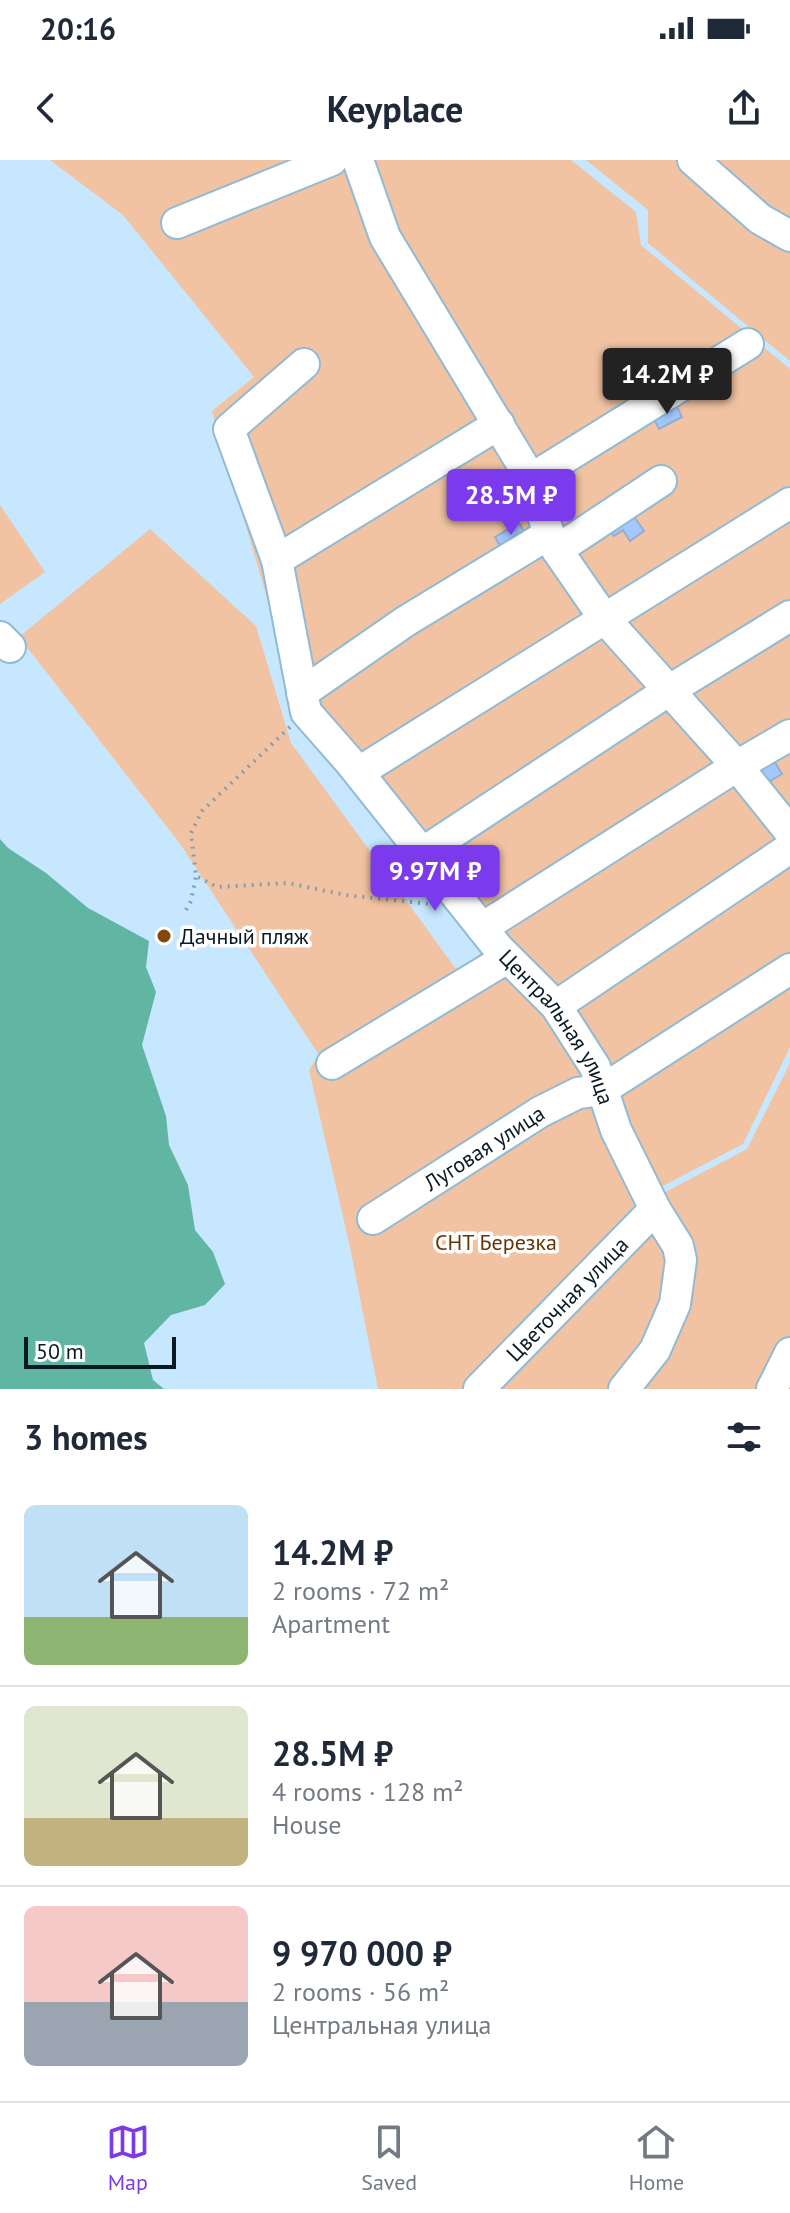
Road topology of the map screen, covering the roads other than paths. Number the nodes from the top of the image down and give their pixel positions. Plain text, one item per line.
1 (693, 160) edge
2 (354, 161) edge
3 (177, 223) dead end
4 (790, 236) edge
5 (748, 344) dead end
6 (304, 364) dead end
7 (499, 424) junction
8 (531, 479) junction
9 (661, 481) dead end
10 (790, 503) edge
11 (553, 542) junction
12 (277, 560) junction
13 (790, 616) edge
14 (604, 618) junction
15 (668, 691) junction
16 (304, 702) junction
17 (790, 735) edge
18 (737, 766) junction
19 (359, 772) junction
20 (790, 832) edge
21 (790, 848) edge
22 (422, 853) junction
23 (474, 918) junction
24 (507, 958) junction
25 (790, 969) edge
26 (556, 1006) junction
27 (332, 1064) dead end
28 (602, 1090) junction
29 (655, 1209) junction
30 (373, 1219) dead end
31 (790, 1353) edge
32 (479, 1389) edge
33 (624, 1389) edge
34 (772, 1389) edge

1 - 4 street
2 - 3 street
2 - 7 street
5 - 8 street
6 - 12 street
7 - 8 street
7 - 12 street
8 - 11 street
9 - 11 street
10 - 14 street
11 - 14 street
11 - 16 street
12 - 16 street
13 - 15 street
14 - 15 street
14 - 19 street
15 - 18 street
15 - 22 street
16 - 19 street, Центральная улица
17 - 18 street
18 - 20 street
18 - 23 street
19 - 22 street, Центральная улица
21 - 26 street
22 - 23 street, Центральная улица
23 - 24 street, Центральная улица
24 - 26 street, Центральная улица
24 - 27 street
25 - 28 street, Луговая улица
26 - 28 street, Центральная улица
28 - 29 street, Центральная улица
28 - 30 street, Луговая улица
29 - 32 street, Цветочная улица
29 - 33 street, Центральная улица
31 - 34 street

